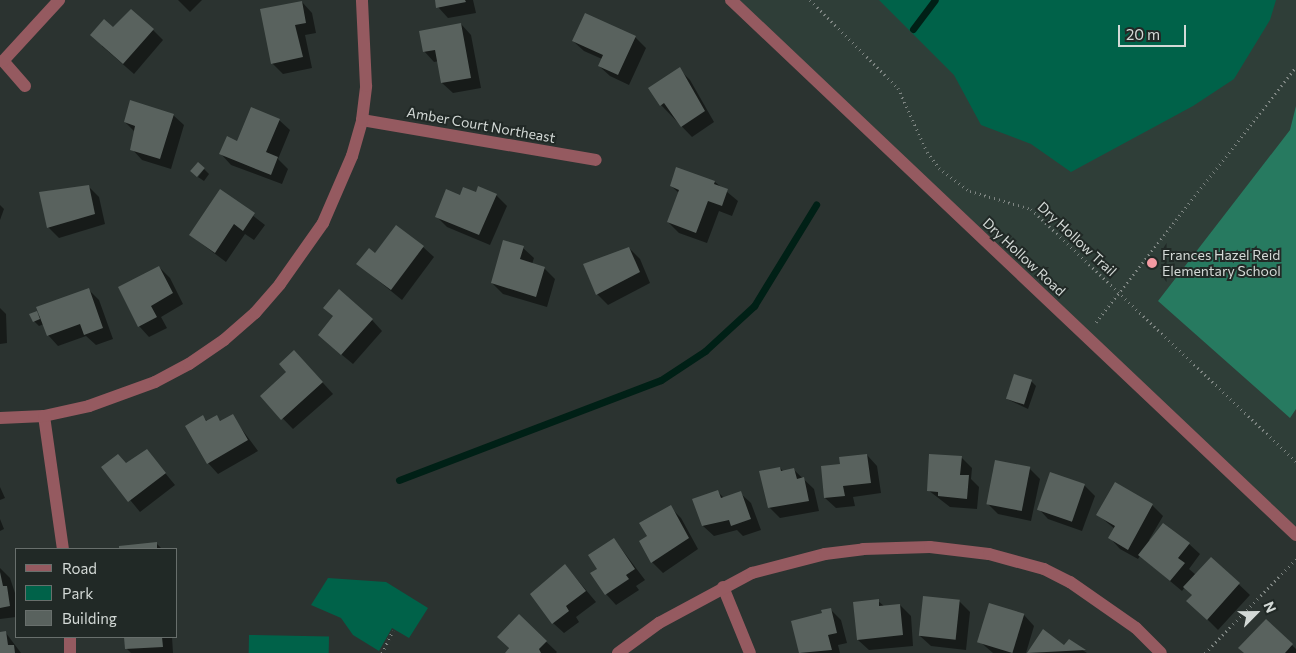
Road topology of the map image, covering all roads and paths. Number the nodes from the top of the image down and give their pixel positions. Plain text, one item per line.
1 (59, 0) edge
2 (362, 0) edge
3 (731, 0) edge
4 (810, 0) edge
5 (1296, 67) edge
6 (25, 86) dead end
7 (362, 120) junction
8 (596, 160) dead end
9 (1120, 295) junction
10 (1085, 335) junction
11 (44, 416) junction
12 (0, 418) edge
13 (1296, 461) edge
14 (1296, 536) edge
15 (63, 548) edge
16 (1296, 559) edge
17 (723, 587) junction
18 (393, 630) dead end
19 (70, 638) edge
20 (70, 653) edge
21 (382, 653) edge
22 (618, 653) edge
23 (750, 653) edge
24 (1161, 653) edge
25 (1205, 653) edge

1 - 6 street
2 - 7 street
3 - 10 street, Dry Hollow Road
4 - 9 path, Dry Hollow Trail
5 - 9 path
7 - 8 street, Amber Court Northeast
7 - 11 street
9 - 10 path
9 - 13 path, Dry Hollow Trail
10 - 14 street, Dry Hollow Road
11 - 12 street
11 - 15 street
16 - 25 path
17 - 22 street
17 - 23 street
17 - 24 street
18 - 21 path
19 - 20 street

